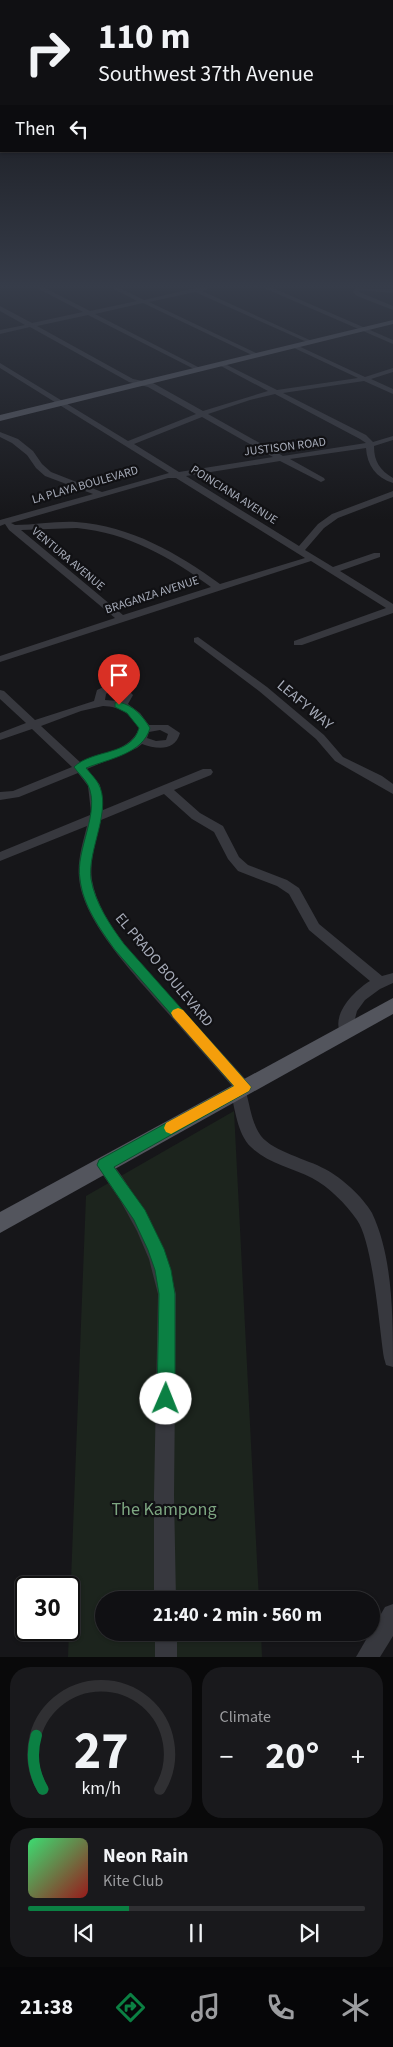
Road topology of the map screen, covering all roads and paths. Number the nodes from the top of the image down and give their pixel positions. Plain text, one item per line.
1 (0, 365) edge
2 (103, 365) edge
3 (189, 365) edge
4 (216, 365) edge
5 (224, 365) edge
6 (336, 365) edge
7 (198, 370) junction
8 (393, 370) edge
9 (366, 379) junction
10 (140, 384) junction
11 (277, 392) junction
12 (393, 392) edge
13 (62, 403) junction
14 (202, 415) junction
15 (0, 418) edge
16 (0, 434) edge
17 (393, 438) edge
18 (128, 444) junction
19 (370, 446) junction
20 (282, 458) junction
21 (178, 475) junction
22 (321, 480) dead end
23 (393, 481) edge
24 (101, 494) junction
25 (393, 494) edge
26 (57, 507) junction
27 (1, 521) edge
28 (55, 525) junction
29 (12, 528) junction
30 (300, 550) junction
31 (377, 555) dead end
32 (313, 558) junction
33 (333, 570) junction
34 (218, 587) junction
35 (393, 609) edge
36 (120, 618) junction
37 (198, 640) dead end
38 (298, 643) dead end
39 (0, 659) edge
40 (0, 693) edge
41 (34, 725) junction
42 (0, 737) edge
43 (79, 767) junction
44 (207, 772) dead end
45 (165, 788) junction
46 (393, 790) edge
47 (1, 800) edge
48 (96, 817) junction
49 (0, 857) edge
50 (387, 980) edge
51 (391, 1007) edge
52 (346, 1030) junction
53 (241, 1088) junction
54 (104, 1165) junction
55 (0, 1223) edge
56 (393, 1358) edge
57 (165, 1591) edge
58 (393, 1615) edge
59 (166, 1641) edge
60 (166, 1657) edge
61 (367, 1657) edge

1 - 13 street, POINCIANA AVENUE
2 - 10 street
3 - 7 street
4 - 7 main road
5 - 11 street
6 - 9 street
7 - 10 main road
8 - 9 street
9 - 11 street
9 - 12 street
10 - 13 main road
10 - 14 street
11 - 14 street
11 - 19 street
13 - 15 main road
13 - 18 street, POINCIANA AVENUE
14 - 18 street
14 - 20 street
16 - 24 street
17 - 19 street, JUSTISON ROAD
18 - 21 street, POINCIANA AVENUE
19 - 20 street, JUSTISON ROAD
19 - 23 street
20 - 21 street, JUSTISON ROAD
20 - 22 street
21 - 24 street, LA PLAYA BOULEVARD
21 - 30 street, POINCIANA AVENUE
24 - 26 street, LA PLAYA BOULEVARD
25 - 30 street
26 - 27 street, LA PLAYA BOULEVARD
26 - 28 street
27 - 29 street, VENTURA AVENUE
28 - 29 street
28 - 34 street
29 - 36 street, VENTURA AVENUE
30 - 32 street, POINCIANA AVENUE
31 - 33 street
32 - 33 street, POINCIANA AVENUE
32 - 34 street, BRAGANZA AVENUE
33 - 35 street, POINCIANA AVENUE
34 - 36 street, BRAGANZA AVENUE
35 - 38 street
36 - 39 street, BRAGANZA AVENUE
37 - 46 street, LEAFY WAY
40 - 41 street, EL PRADO BOULEVARD
41 - 42 street
41 - 43 street, EL PRADO BOULEVARD
41 - 43 street
43 - 47 street
43 - 48 street, EL PRADO BOULEVARD
44 - 45 street
45 - 48 street
45 - 50 street
48 - 49 street
48 - 53 street, EL PRADO BOULEVARD
50 - 52 street
51 - 52 main road
52 - 53 main road
53 - 54 main road
53 - 56 street
54 - 55 main road
54 - 57 street
58 - 61 street
59 - 60 street

